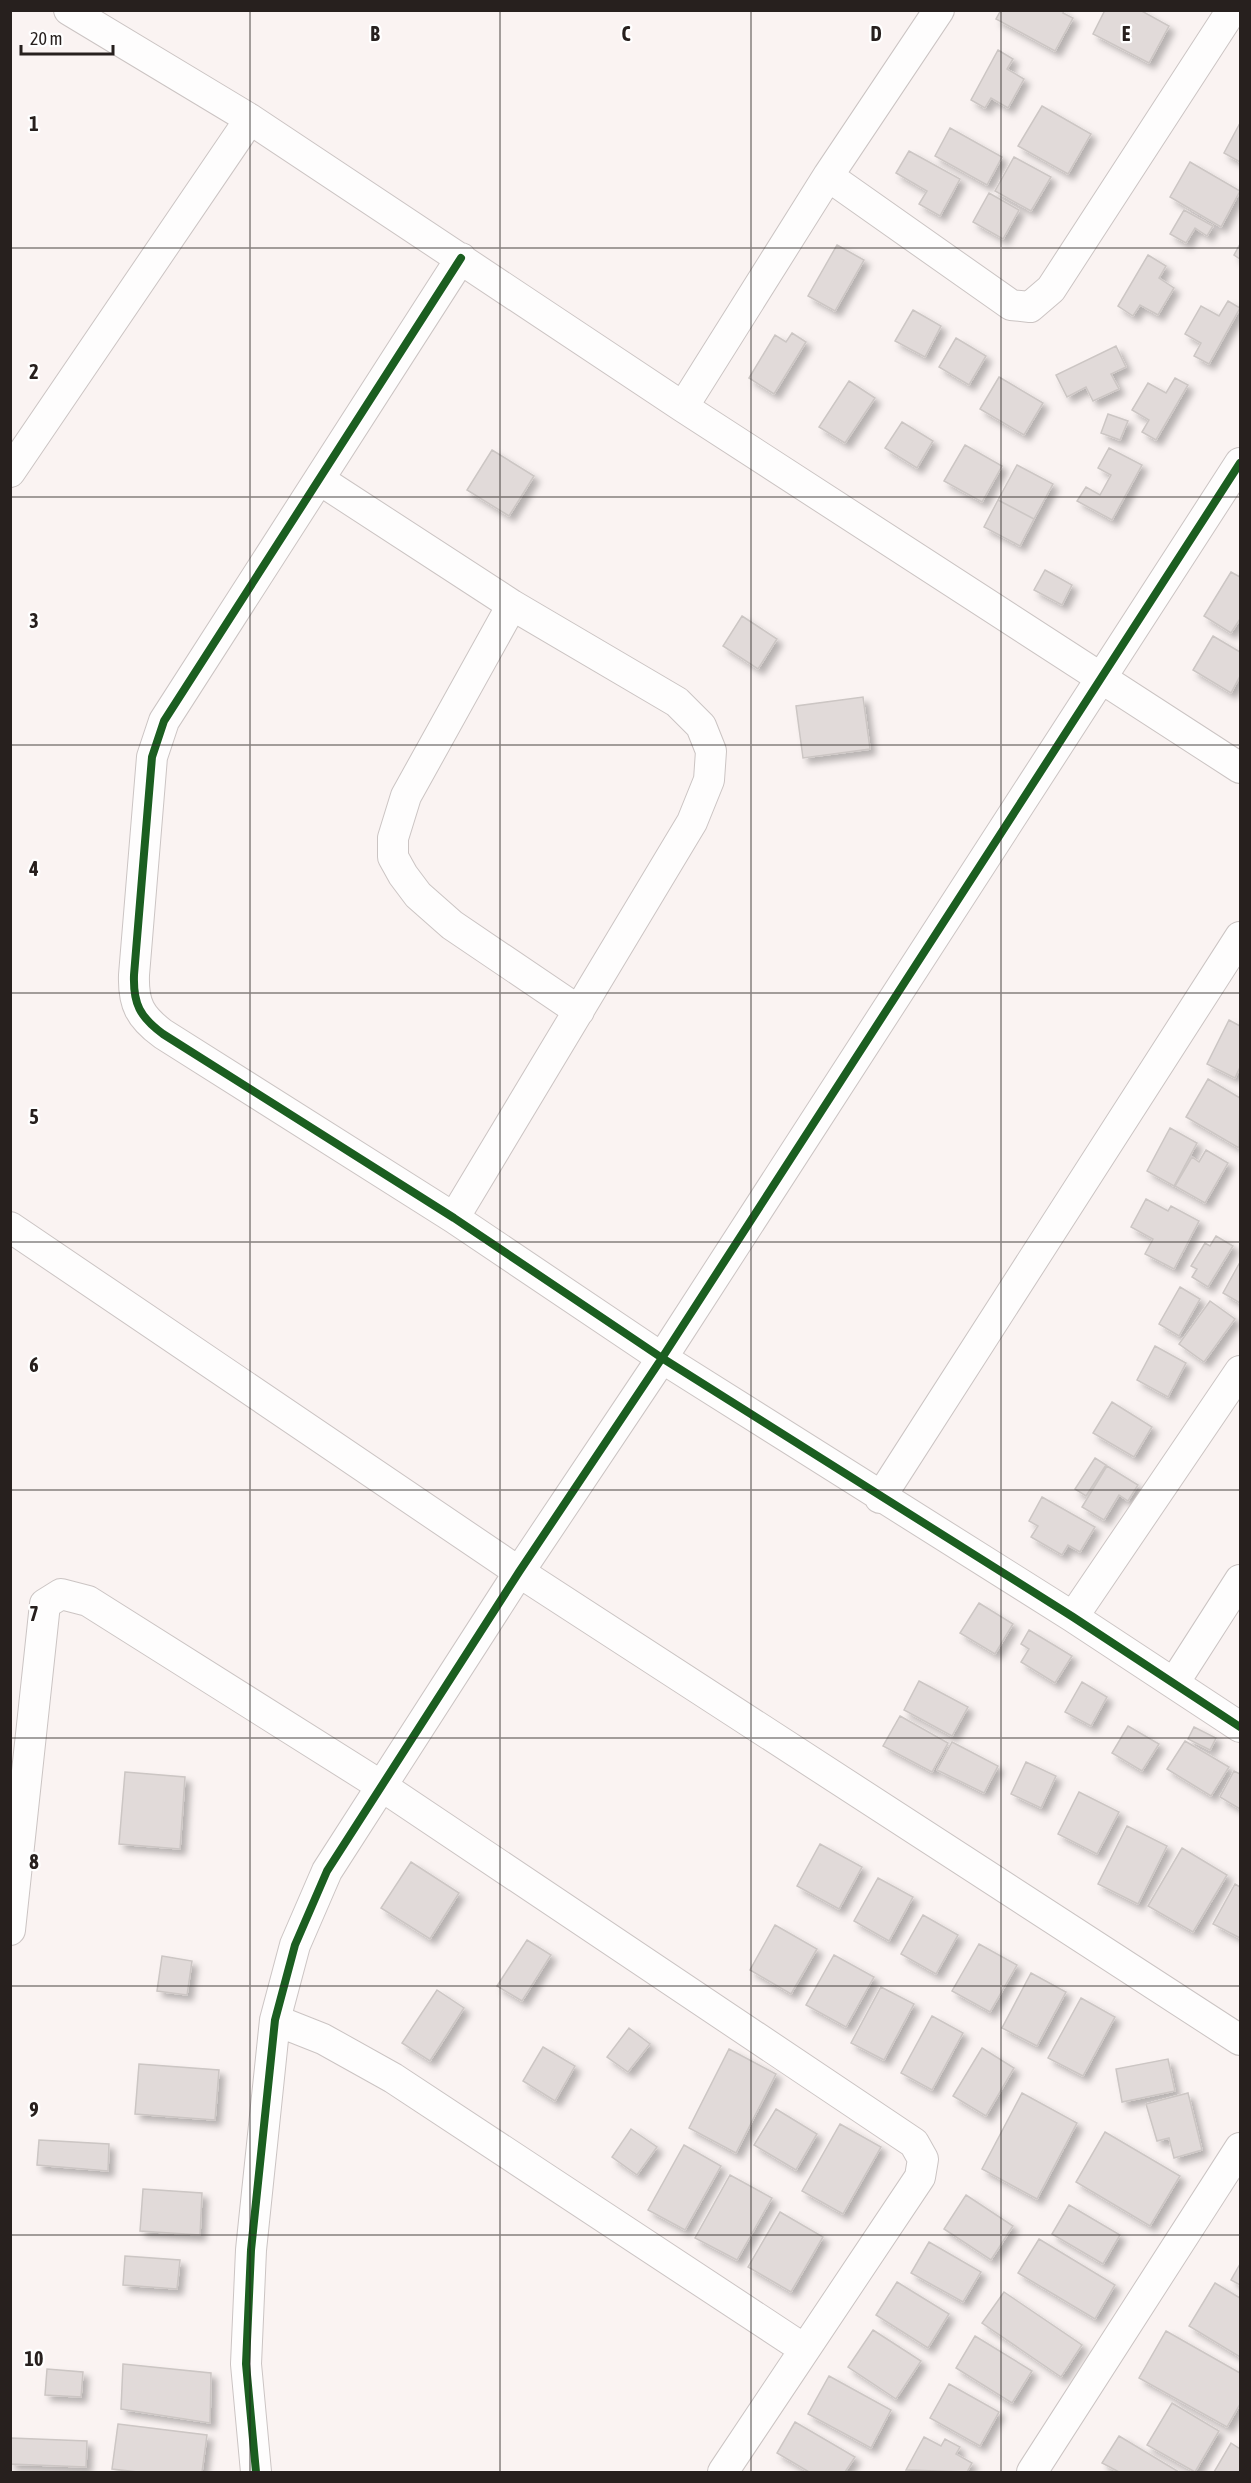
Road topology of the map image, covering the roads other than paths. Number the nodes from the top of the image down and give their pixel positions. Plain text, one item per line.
1 (69, 10) edge
2 (939, 10) edge
3 (1232, 10) edge
4 (250, 119) junction
5 (828, 176) junction
6 (461, 258) junction
7 (683, 407) junction
8 (1240, 463) edge
9 (10, 472) edge
10 (320, 480) junction
11 (512, 605) junction
12 (1101, 679) junction
13 (1240, 768) edge
14 (1240, 937) edge
15 (579, 1011) junction
16 (454, 1218) junction
17 (10, 1227) edge
18 (662, 1358) junction
19 (1240, 1371) edge
20 (880, 1498) junction
21 (519, 1572) junction
22 (1240, 1580) edge
23 (1073, 1617) junction
24 (1174, 1683) junction
25 (1240, 1727) edge
26 (382, 1787) junction
27 (10, 1930) edge
28 (275, 2020) junction
29 (1236, 2028) edge
30 (1240, 2148) edge
31 (804, 2349) junction
32 (256, 2472) edge
33 (723, 2472) edge
34 (1032, 2472) edge

1 - 4 street
2 - 5 street
3 - 5 street
4 - 6 street
4 - 9 street
5 - 7 street
6 - 7 street
6 - 10 street
7 - 12 street
8 - 12 street
10 - 11 street
10 - 16 street
11 - 15 street
11 - 15 street
12 - 13 street
12 - 18 street
14 - 20 street
15 - 16 street
16 - 18 street
17 - 21 street
18 - 20 street
18 - 21 street
19 - 23 street
20 - 23 street
21 - 26 street
21 - 29 street
22 - 24 street
23 - 24 street
24 - 25 street
26 - 27 street
26 - 28 street
26 - 31 street
28 - 31 street
28 - 32 street
30 - 34 street
31 - 33 street

